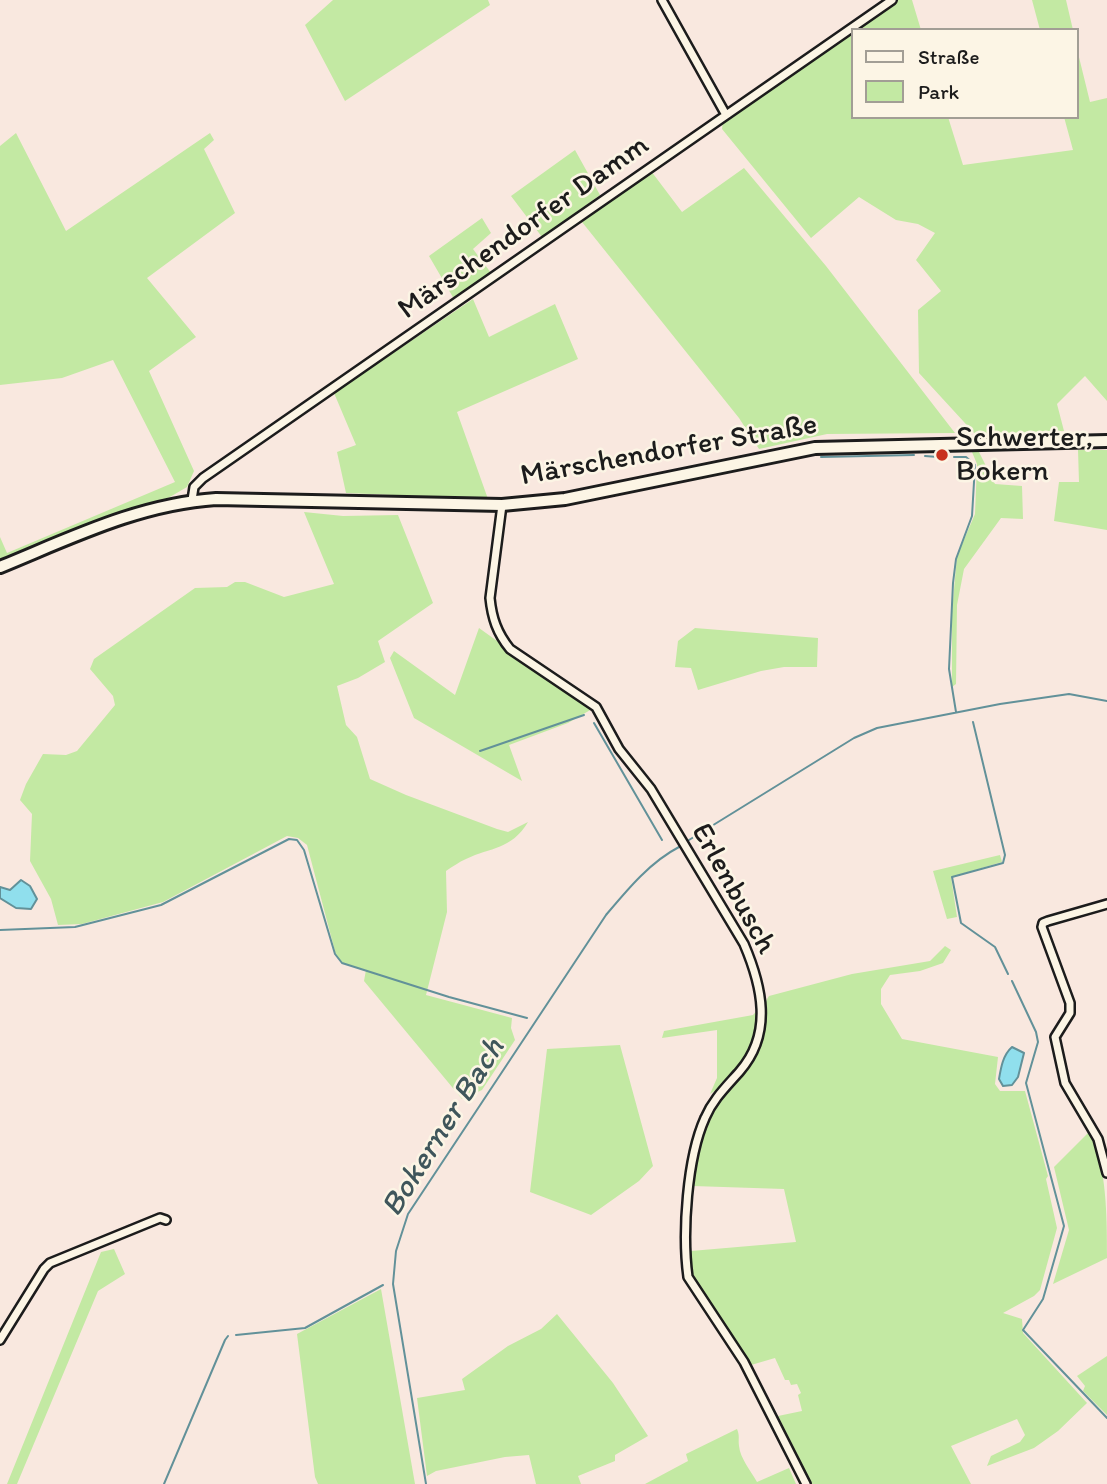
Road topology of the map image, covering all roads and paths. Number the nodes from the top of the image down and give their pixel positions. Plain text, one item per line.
1 (662, 0) edge
2 (892, 0) edge
3 (726, 115) junction
4 (1107, 441) edge
5 (192, 500) junction
6 (502, 505) junction
7 (0, 567) edge
8 (1107, 904) edge
9 (1107, 1173) edge
10 (166, 1220) dead end
11 (0, 1340) edge
12 (806, 1484) edge

1 - 3 street
2 - 3 street, Märschendorfer Damm
3 - 5 street, Märschendorfer Damm
4 - 6 street, Märschendorfer Straße
5 - 6 street, Märschendorfer Straße
5 - 7 street, Märschendorfer Straße
6 - 12 street, Erlenbusch
8 - 9 street
10 - 11 street

